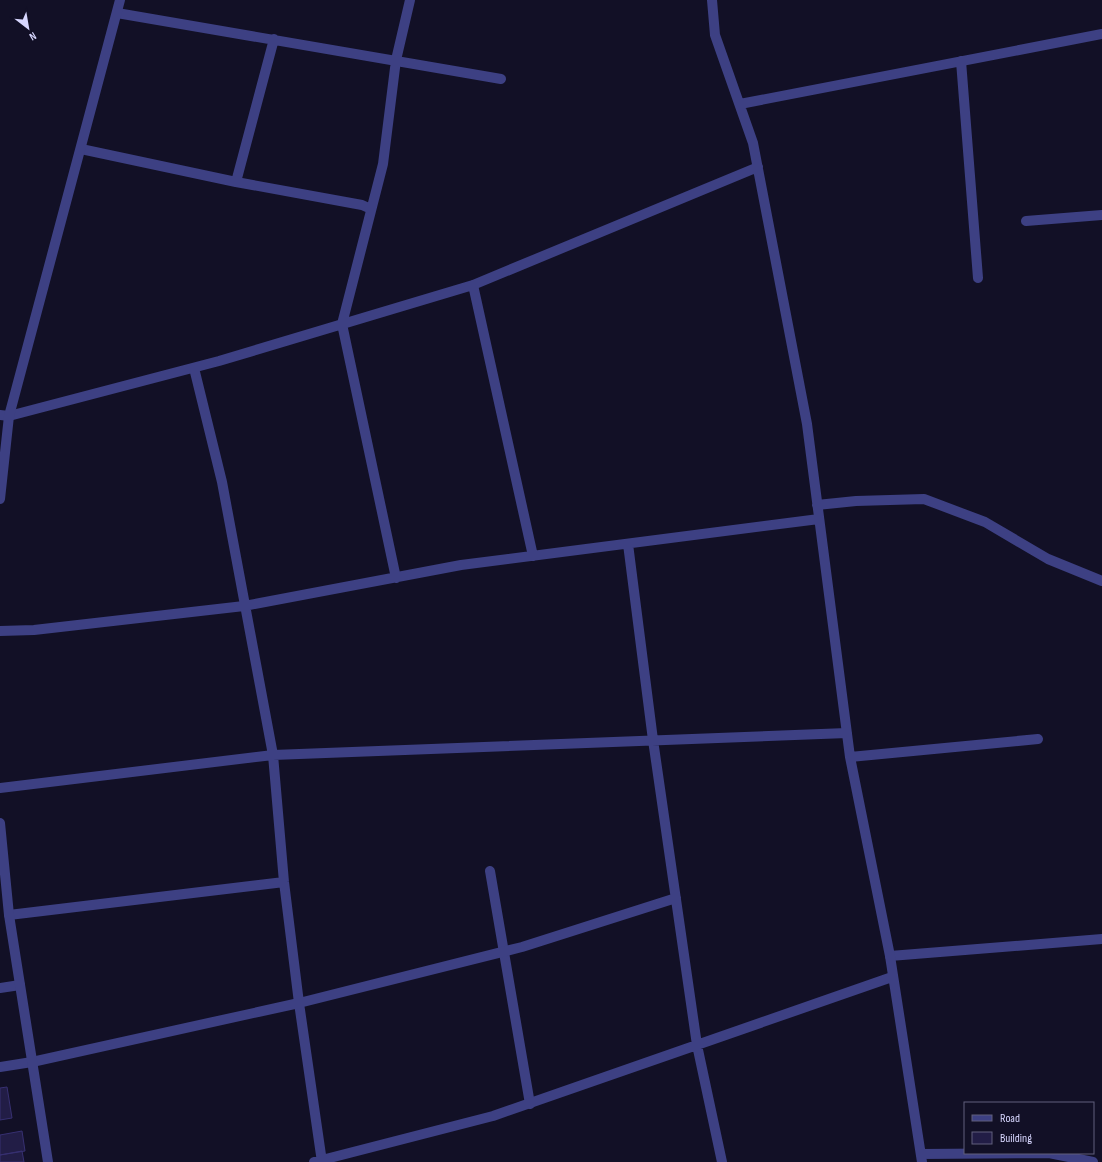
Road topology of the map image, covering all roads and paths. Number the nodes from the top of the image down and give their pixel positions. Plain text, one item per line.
1 (120, 0) edge
2 (410, 0) edge
3 (712, 0) edge
4 (116, 13) junction
5 (1102, 34) edge
6 (274, 39) junction
7 (396, 60) junction
8 (961, 61) junction
9 (501, 79) dead end
10 (740, 104) junction
11 (80, 149) junction
12 (758, 167) junction
13 (236, 182) junction
14 (371, 209) junction
15 (1102, 215) edge
16 (1026, 221) dead end
17 (978, 278) dead end
18 (473, 285) junction
19 (342, 324) junction
20 (194, 368) junction
21 (5, 415) edge
22 (0, 499) edge
23 (817, 505) junction
24 (819, 520) junction
25 (628, 544) junction
26 (534, 556) junction
27 (396, 578) junction
28 (1102, 581) edge
29 (244, 606) junction
30 (0, 631) edge
31 (847, 733) junction
32 (1038, 739) dead end
33 (653, 740) junction
34 (273, 755) junction
35 (850, 756) junction
36 (0, 788) edge
37 (0, 823) edge
38 (2, 870) edge
39 (490, 871) dead end
40 (284, 882) junction
41 (676, 898) junction
42 (9, 915) junction
43 (1102, 939) edge
44 (505, 951) junction
45 (890, 956) junction
46 (892, 977) junction
47 (20, 985) junction
48 (0, 988) edge
49 (299, 1004) junction
50 (697, 1045) junction
51 (32, 1062) junction
52 (0, 1066) edge
53 (530, 1104) junction
54 (1024, 1154) edge
55 (1054, 1154) edge
56 (922, 1158) edge
57 (48, 1162) edge
58 (319, 1162) edge
59 (722, 1162) edge
60 (1094, 1162) edge

1 - 4 street
2 - 7 street
3 - 10 street
4 - 6 street
4 - 11 street
5 - 8 street
6 - 7 street
6 - 13 street
7 - 9 street
7 - 14 street
8 - 10 street
8 - 17 street
10 - 12 street
11 - 13 street
11 - 21 street
12 - 18 street
12 - 23 street
13 - 14 street
14 - 19 street
15 - 16 street
18 - 19 street
18 - 26 street
19 - 20 street
19 - 27 street
20 - 21 street
20 - 29 street
21 - 22 street
23 - 24 street
23 - 28 street
24 - 25 street
24 - 31 street
25 - 26 street
25 - 33 street
26 - 27 street
27 - 29 street
29 - 30 street
29 - 34 street
31 - 33 street
31 - 35 street
32 - 35 street
33 - 34 street
33 - 41 street
34 - 36 street
34 - 40 street
35 - 45 street
37 - 38 street
38 - 42 street
39 - 44 street
40 - 42 street
40 - 49 street
41 - 44 street
41 - 50 street
42 - 47 street
43 - 45 street
44 - 49 street
44 - 53 street
45 - 46 street
46 - 50 street
46 - 56 street
47 - 48 street
47 - 51 street
49 - 51 street
49 - 58 street
50 - 53 street
50 - 59 street
51 - 52 street
51 - 57 street
53 - 58 street
54 - 56 street
55 - 60 street

